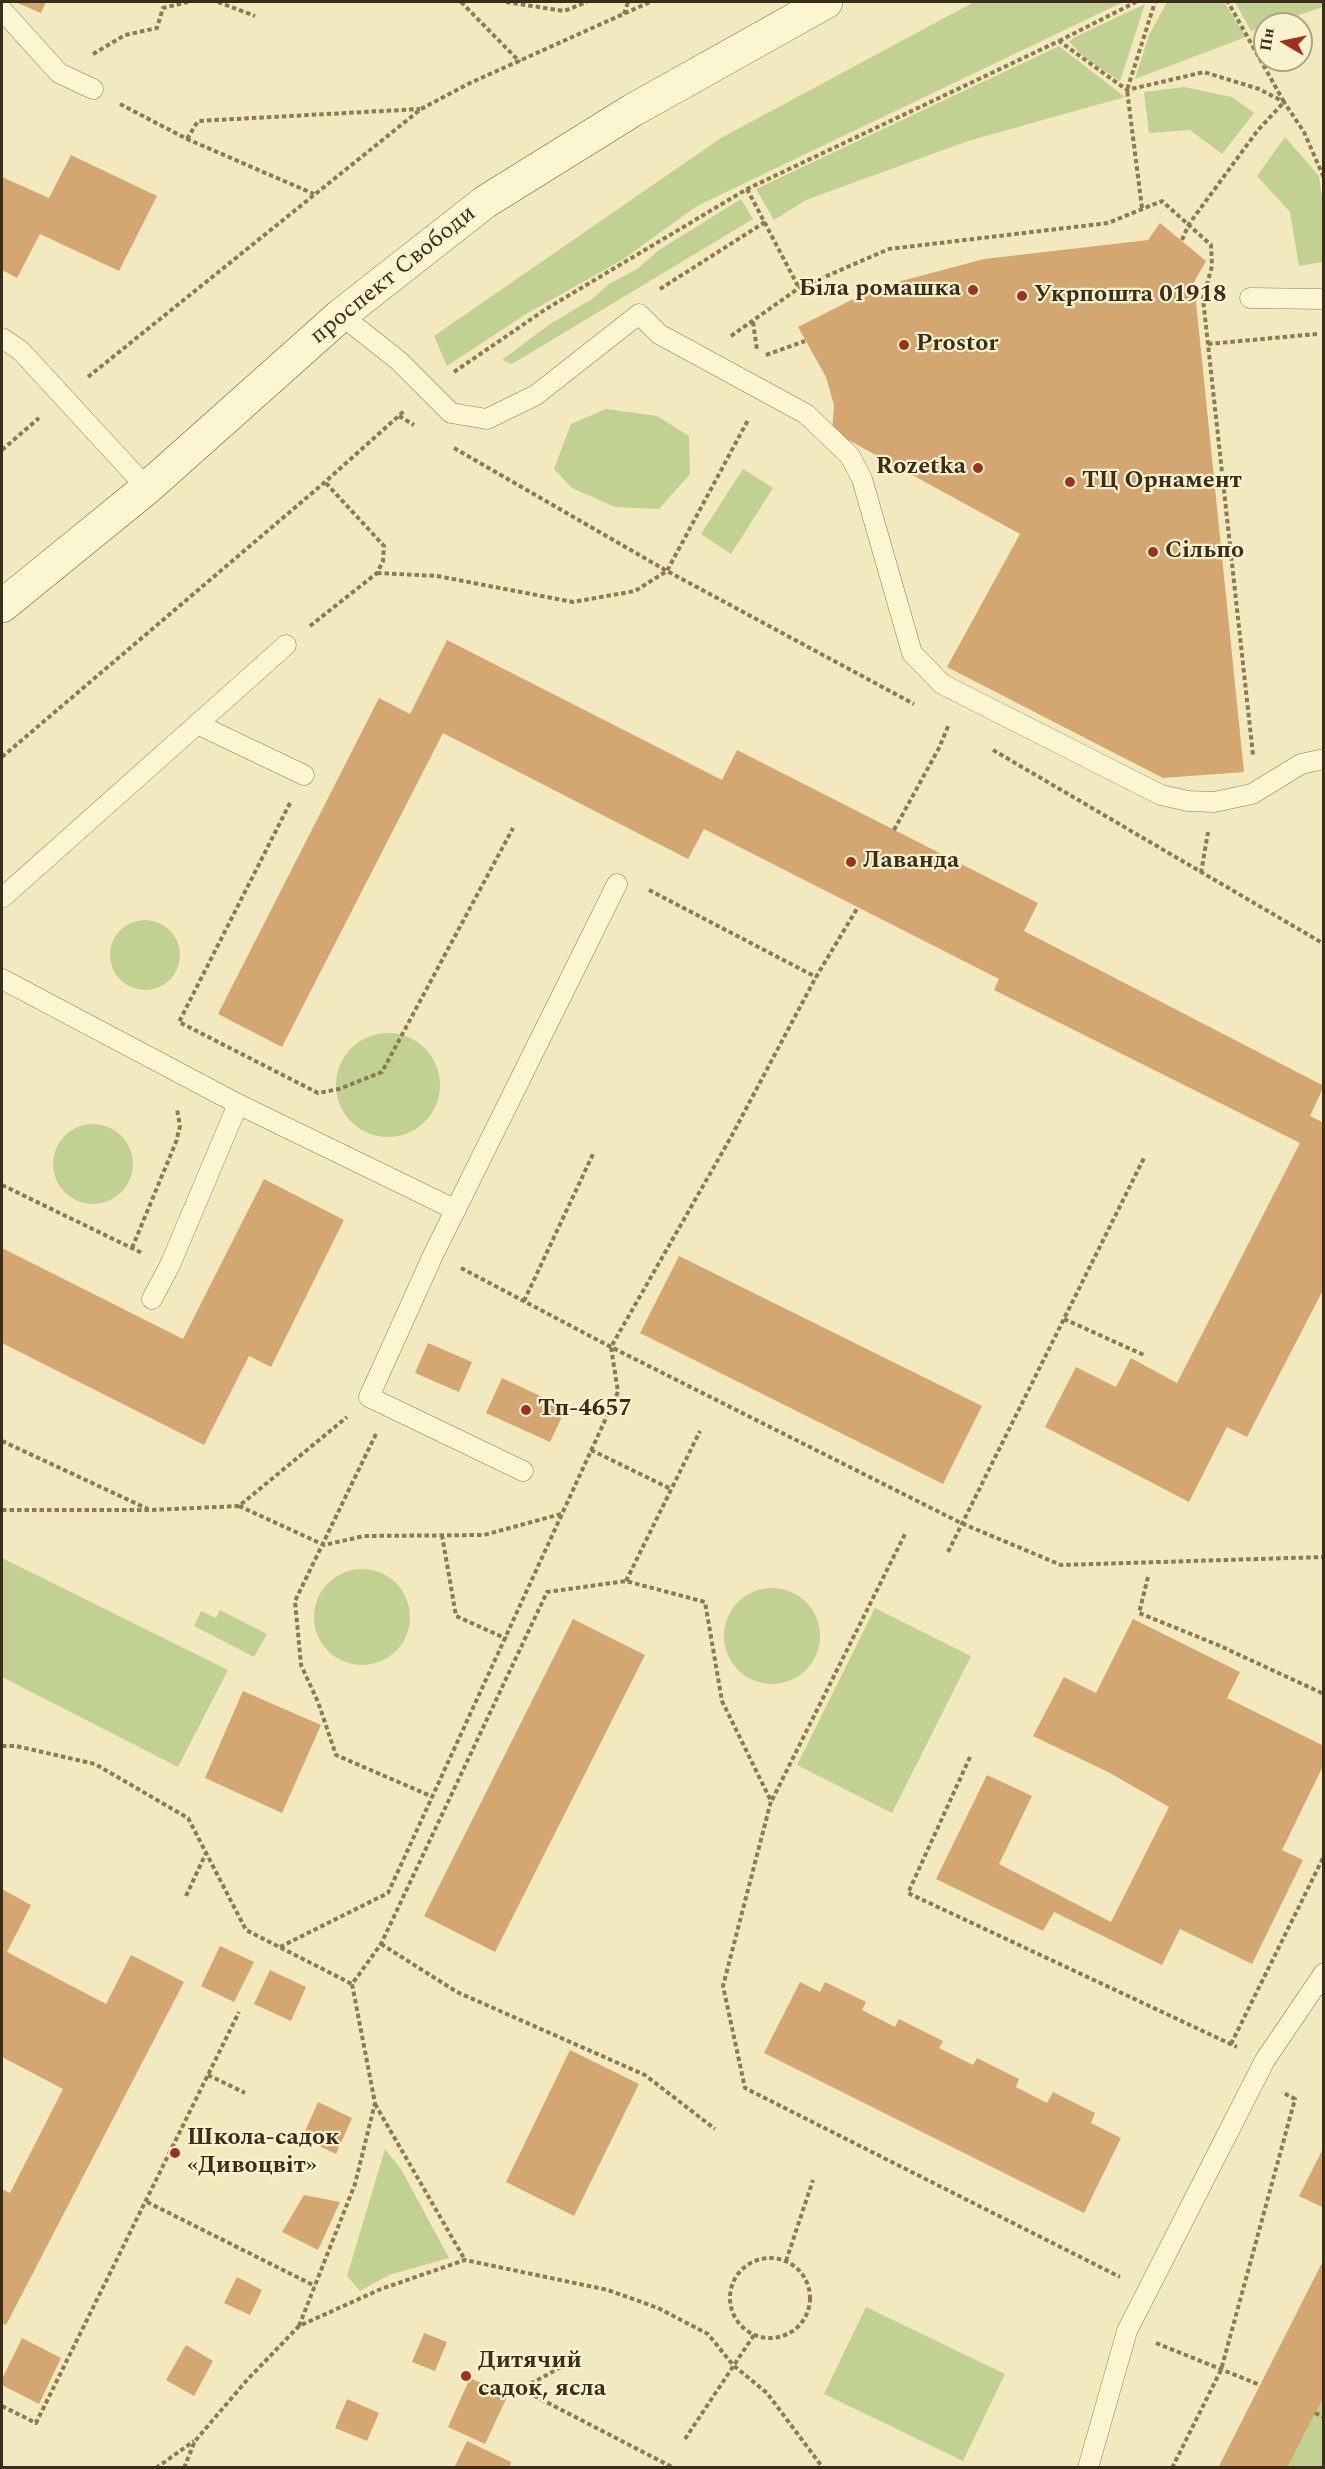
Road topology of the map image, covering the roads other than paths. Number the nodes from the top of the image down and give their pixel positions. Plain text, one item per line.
1 (826, 2) edge
2 (2, 10) edge
3 (93, 89) dead end
4 (1250, 298) dead end
5 (1323, 298) edge
6 (341, 315) junction
7 (2, 338) edge
8 (147, 488) junction
9 (2, 606) edge
10 (286, 645) road end
11 (197, 724) junction
12 (1323, 759) edge
13 (304, 776) road end
14 (617, 884) dead end
15 (2, 898) edge
16 (2, 979) edge
17 (238, 1104) junction
18 (456, 1210) junction
19 (152, 1299) dead end
20 (523, 1471) dead end
21 (1323, 1973) edge
22 (1088, 2468) edge

1 - 6 street, проспект Свободи
2 - 3 lane
4 - 5 lane
6 - 8 street, проспект Свободи
6 - 12 lane
7 - 8 lane
8 - 9 street, проспект Свободи
10 - 11 lane
11 - 13 lane
11 - 15 lane
14 - 18 lane
16 - 17 lane
17 - 18 lane
17 - 19 lane
18 - 20 lane
21 - 22 lane

